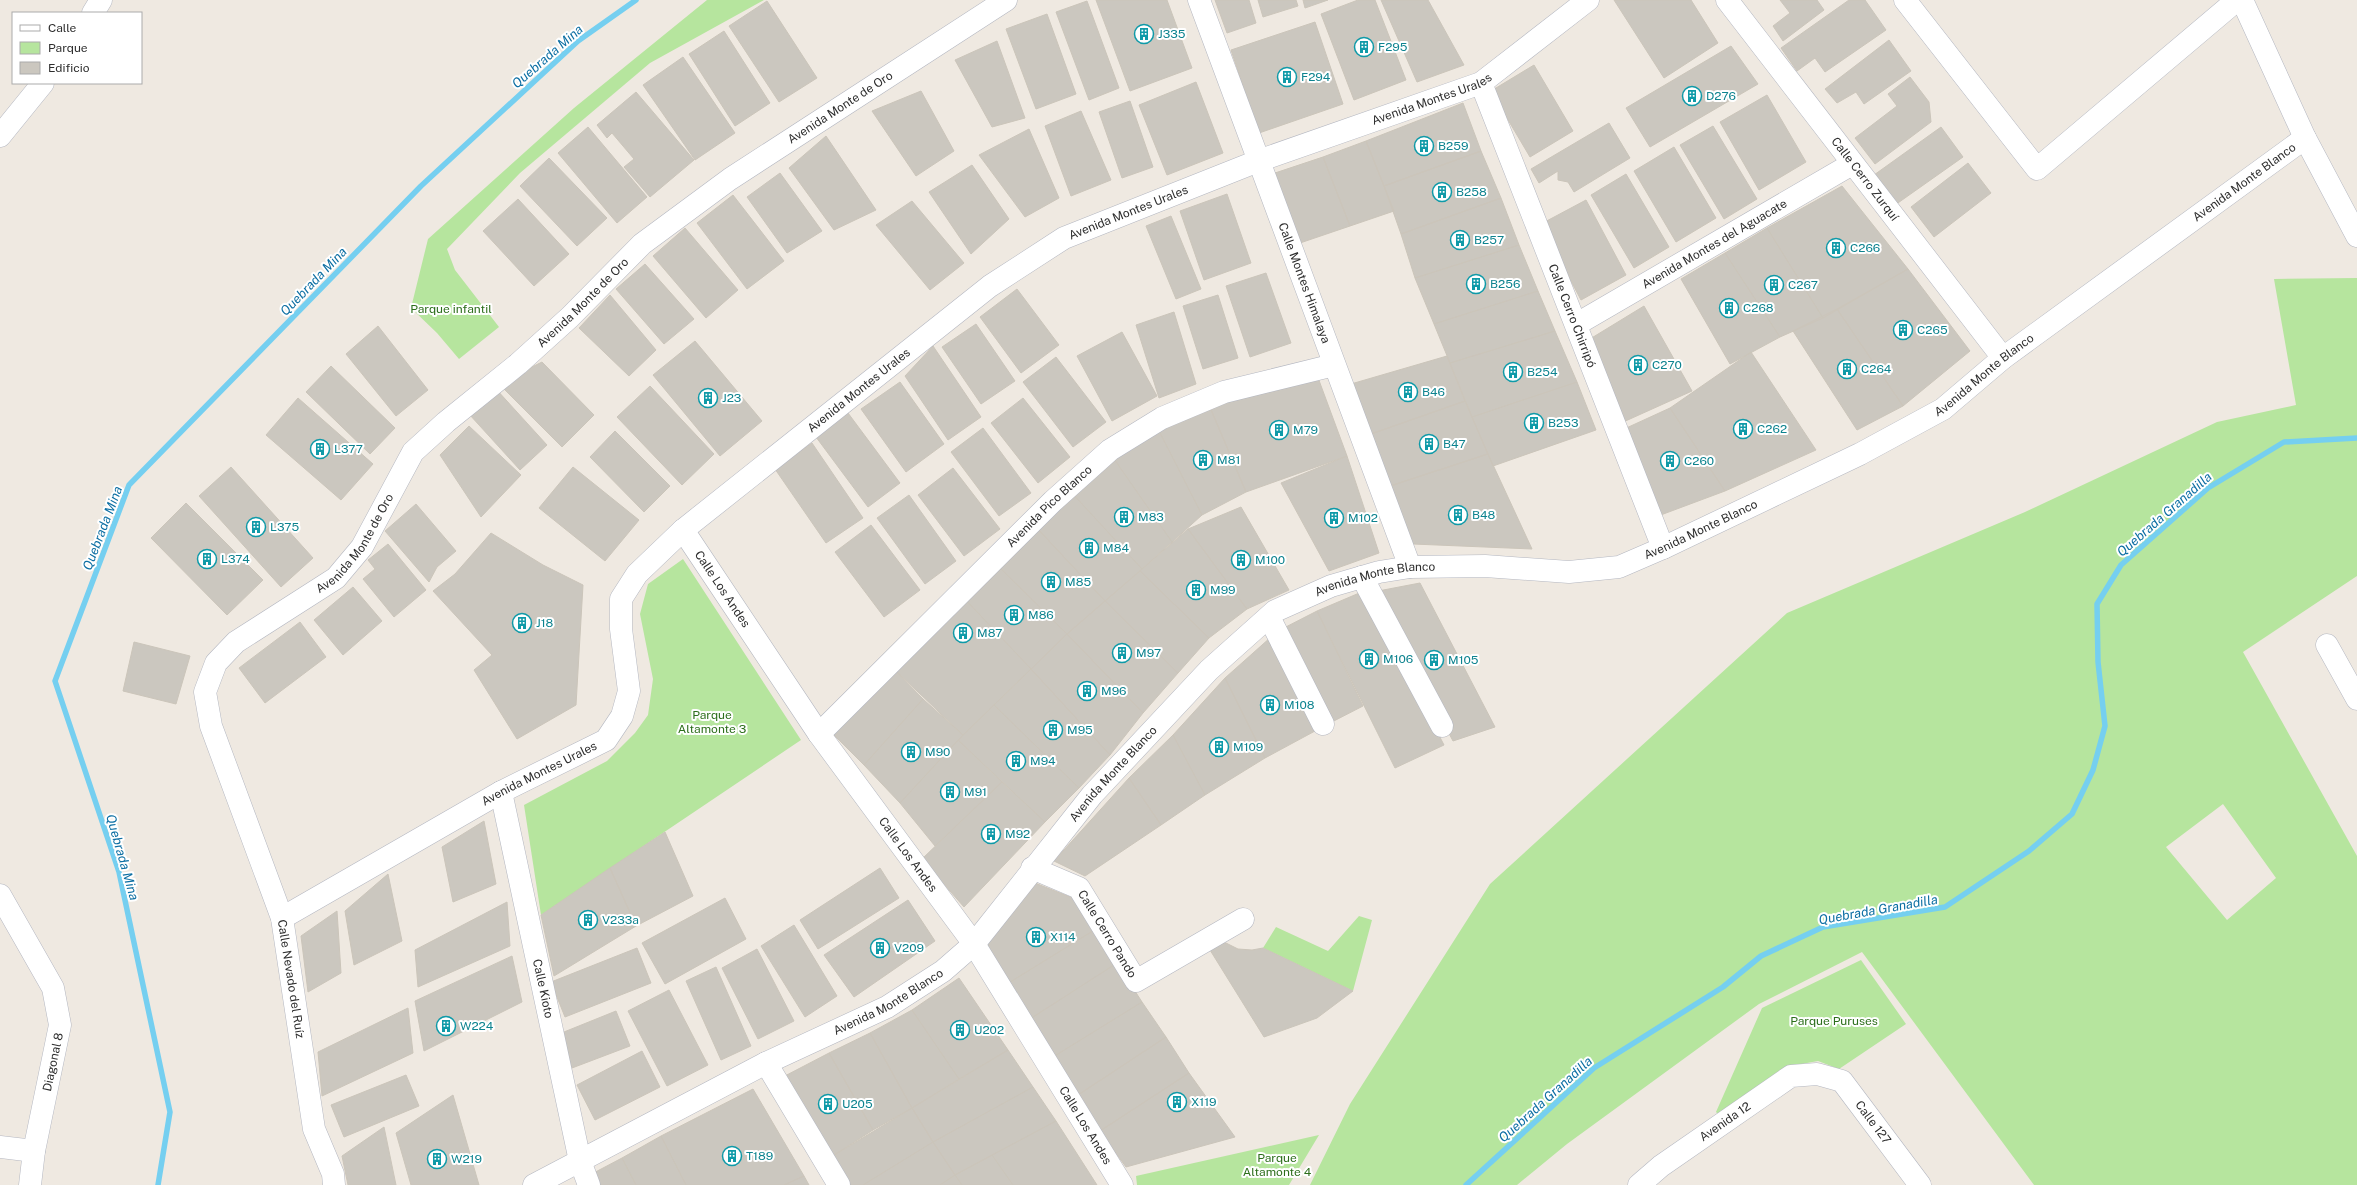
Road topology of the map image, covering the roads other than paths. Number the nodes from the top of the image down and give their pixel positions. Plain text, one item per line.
1 (101, 0) edge
2 (1004, 0) edge
3 (1199, 0) edge
4 (1588, 0) edge
5 (1727, 0) edge
6 (1905, 0) edge
7 (2237, 0) edge
8 (2242, 0) edge
9 (94, 12) edge
10 (1482, 83) junction
11 (42, 84) edge
12 (0, 136) edge
13 (2305, 138) junction
14 (1258, 160) junction
15 (1852, 164) junction
16 (2357, 236) edge
17 (1577, 324) junction
18 (2003, 358) junction
19 (1334, 365) junction
20 (683, 530) junction
21 (1663, 548) junction
22 (1410, 567) junction
23 (1362, 577) junction
24 (1269, 617) junction
25 (2327, 645) dead end
26 (216, 663) joint
27 (2357, 699) edge
28 (1323, 724) dead end
29 (1442, 726) dead end
30 (819, 734) junction
31 (501, 792) junction
32 (1032, 868) junction
33 (2, 902) edge
34 (282, 918) junction
35 (1243, 919) dead end
36 (974, 944) junction
37 (766, 1062) junction
38 (1817, 1074) joint
39 (0, 1147) edge
40 (34, 1151) junction
41 (580, 1161) junction
42 (30, 1185) edge
43 (334, 1185) edge
44 (534, 1185) edge
45 (588, 1185) edge
46 (839, 1185) edge
47 (1122, 1185) edge
48 (1639, 1185) edge
49 (1920, 1185) edge

1 - 9 street
2 - 26 street, Avenida Monte de Oro
3 - 14 street, Calle Montes Himalaya
4 - 10 street, Avenida Montes Urales
5 - 15 street, Calle Cerro Zurquí
6 - 7 street
8 - 13 street
10 - 14 street, Avenida Montes Urales
10 - 17 street, Calle Cerro Chirripó
11 - 12 street
13 - 16 street
13 - 18 street, Avenida Monte Blanco
14 - 19 street, Calle Montes Himalaya
14 - 20 street, Avenida Montes Urales
15 - 17 street, Avenida Montes del Aguacate
15 - 18 street, Calle Cerro Zurquí
17 - 21 street, Calle Cerro Chirripó
18 - 21 street, Avenida Monte Blanco
19 - 22 street, Calle Montes Himalaya
19 - 30 street, Avenida Pico Blanco
20 - 30 street, Calle Los Andes
20 - 31 street, Avenida Montes Urales
21 - 22 street, Avenida Monte Blanco
22 - 23 street, Avenida Monte Blanco
23 - 24 street, Avenida Monte Blanco
23 - 29 street
24 - 28 street
24 - 32 street, Avenida Monte Blanco
25 - 27 street
26 - 34 street, Calle Nevado del Ruíz
30 - 36 street, Calle Los Andes
31 - 34 street, Avenida Montes Urales
31 - 41 street, Calle Kioto
32 - 35 street, Calle Cerro Pando
32 - 36 street, Avenida Monte Blanco
33 - 40 street, Diagonal 8
34 - 43 street, Calle Nevado del Ruíz
36 - 37 street, Avenida Monte Blanco
36 - 47 street, Calle Los Andes
37 - 41 street, Avenida Monte Blanco
37 - 46 street
38 - 48 street, Avenida 12
38 - 49 street, Calle 127
39 - 40 street
40 - 42 street, Diagonal 8
41 - 44 street, Avenida Monte Blanco
41 - 45 street, Calle Kioto

